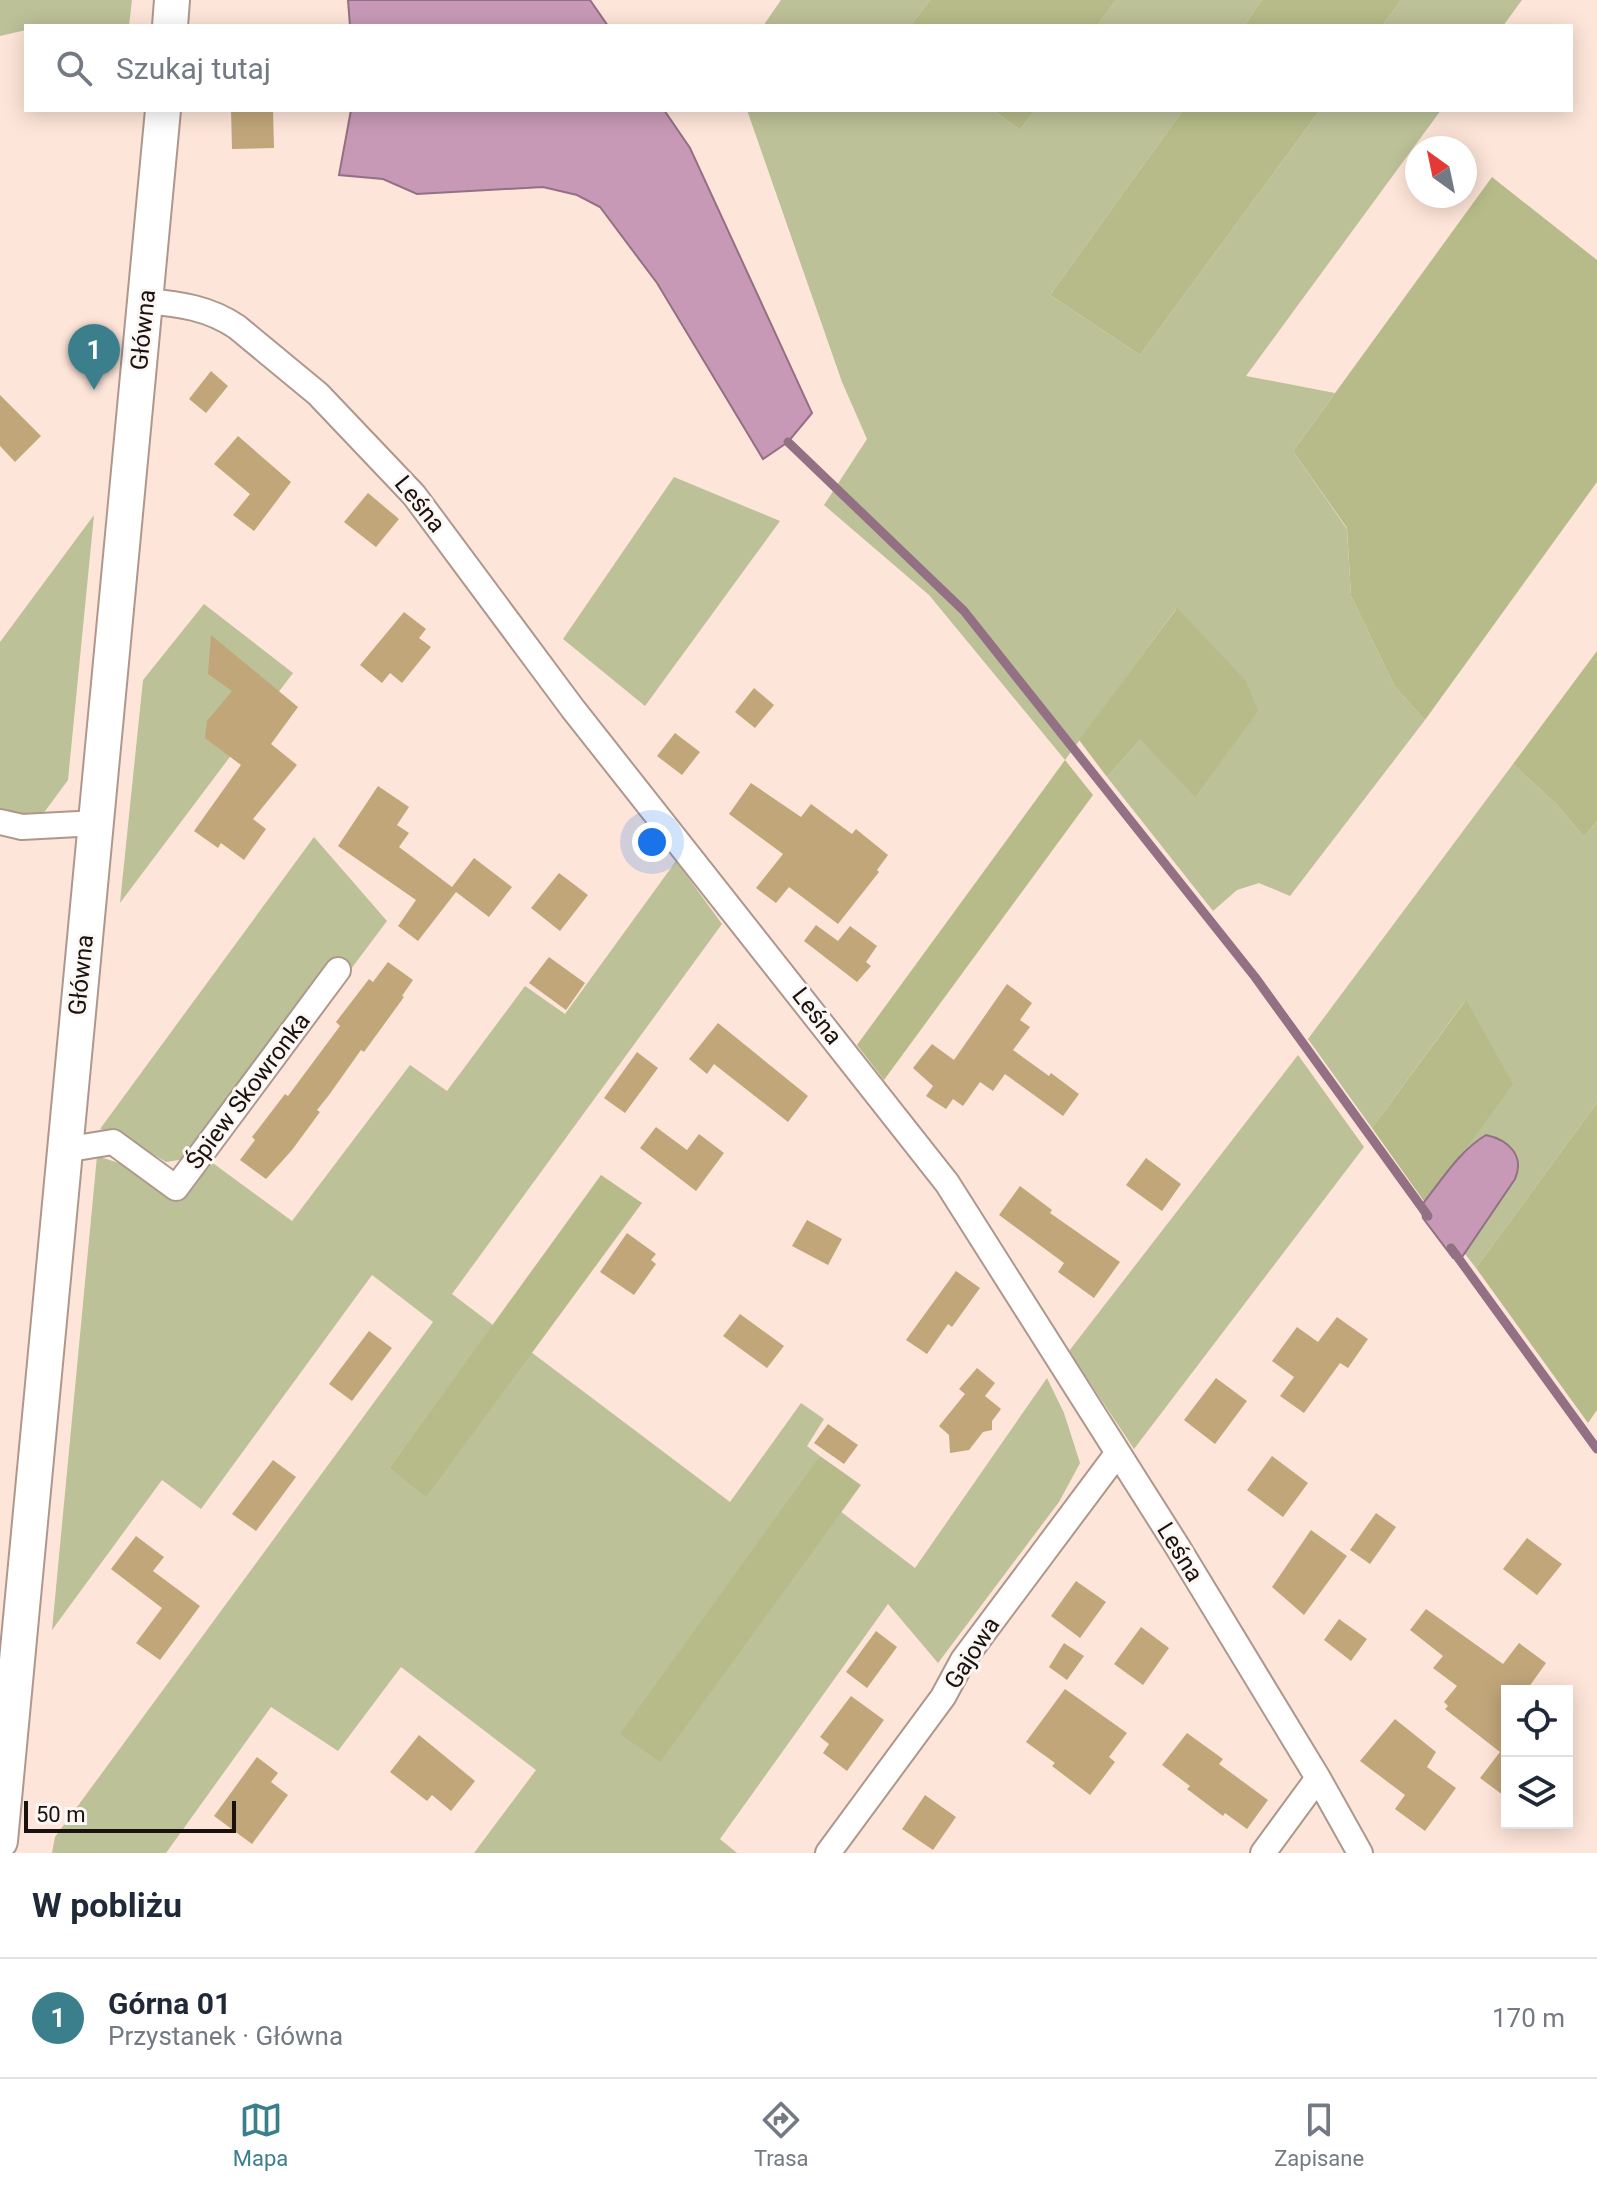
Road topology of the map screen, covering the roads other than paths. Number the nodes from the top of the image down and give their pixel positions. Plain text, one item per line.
1 (172, 0) edge
2 (170, 24) edge
3 (163, 112) edge
4 (146, 301) junction
5 (0, 822) edge
6 (97, 823) junction
7 (338, 970) dead end
8 (64, 1150) junction
9 (1117, 1454) junction
10 (1318, 1778) junction
11 (0, 1841) edge
12 (828, 1853) edge
13 (1263, 1853) edge
14 (1360, 1853) edge

1 - 2 main road
3 - 4 main road, Główna
4 - 6 main road, Główna
4 - 9 street, Leśna
5 - 6 street
6 - 8 main road, Główna
7 - 8 street, Śpiew Skowronka
8 - 11 main road, Główna
9 - 10 street, Leśna
9 - 12 street, Gajowa
10 - 13 street
10 - 14 street, Leśna

